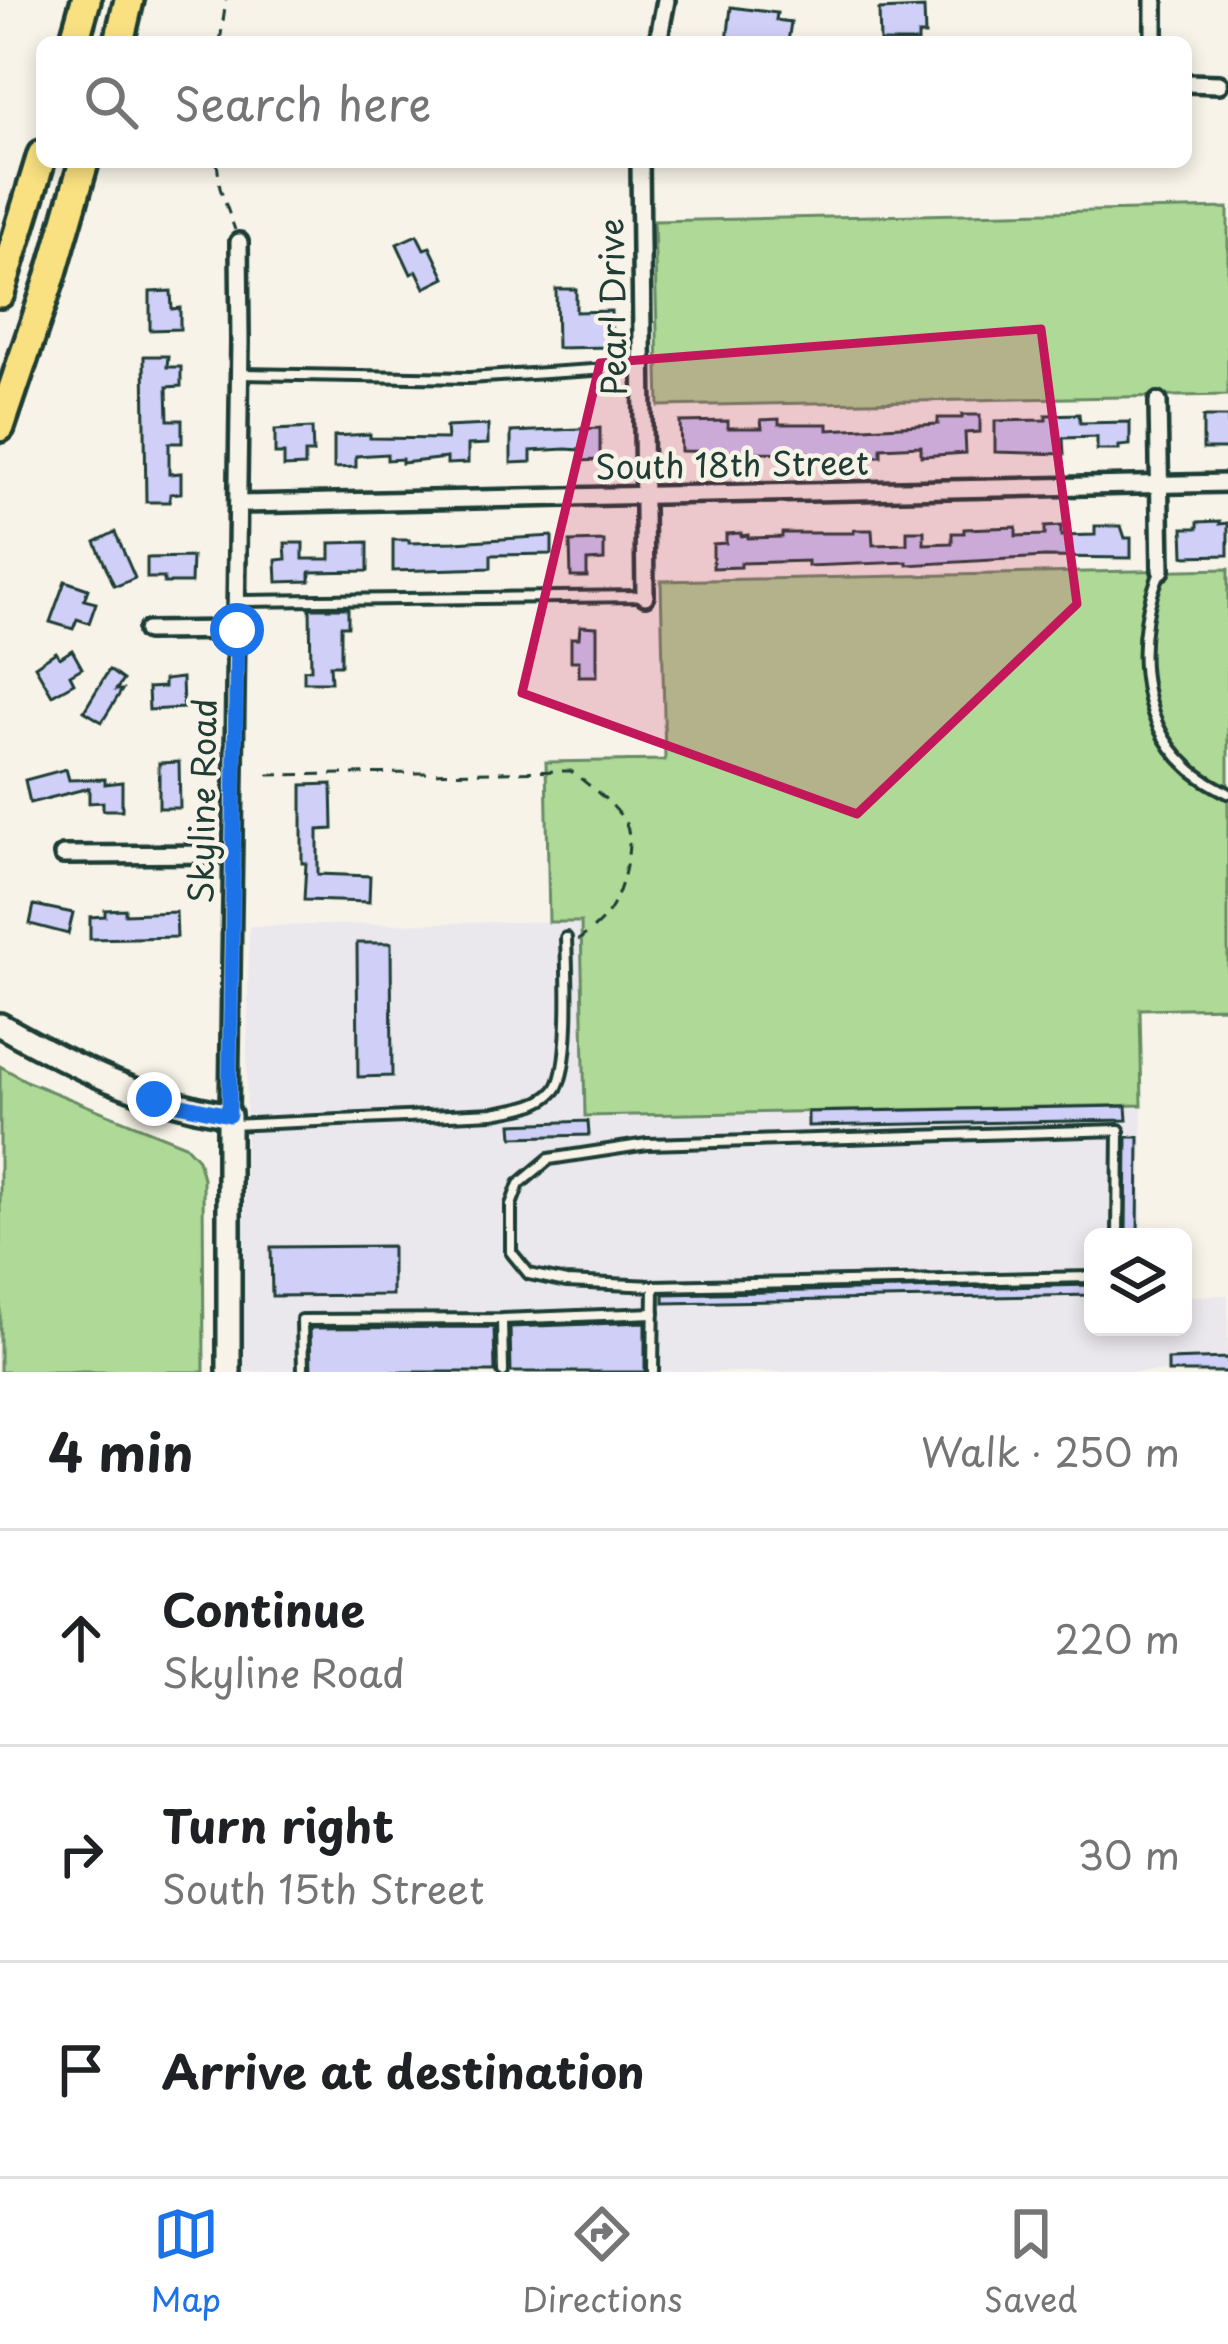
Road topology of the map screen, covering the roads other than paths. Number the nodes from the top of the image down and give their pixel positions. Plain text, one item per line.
1 (86, 0) edge
2 (130, 0) edge
3 (667, 0) edge
4 (1154, 0) edge
5 (76, 36) edge
6 (121, 36) edge
7 (659, 36) edge
8 (1154, 36) edge
9 (1192, 83) edge
10 (1219, 84) dead end
11 (38, 168) edge
12 (82, 168) edge
13 (640, 168) edge
14 (239, 242) road end
15 (0, 293) edge
16 (642, 367) junction
17 (240, 374) junction
18 (1158, 402) dead end
19 (0, 427) edge
20 (1228, 483) edge
21 (1160, 484) junction
22 (644, 494) junction
23 (238, 503) junction
24 (1161, 570) joint
25 (645, 596) joint
26 (237, 601) junction
27 (237, 630) junction
28 (147, 631) dead end
29 (1228, 793) edge
30 (232, 854) junction
31 (63, 855) dead end
32 (566, 942) road end
33 (0, 1024) edge
34 (229, 1120) junction
35 (1118, 1228) edge
36 (1084, 1277) edge
37 (654, 1286) junction
38 (654, 1313) junction
39 (502, 1319) junction
40 (229, 1372) edge
41 (303, 1372) edge
42 (502, 1372) edge
43 (653, 1372) edge

1 - 5 highway
2 - 6 highway
3 - 7 street
4 - 8 street
9 - 10 street
11 - 15 highway
12 - 19 highway
13 - 16 street, Pearl Drive
14 - 17 street, Skyline Road
16 - 17 lane
16 - 22 street, Pearl Drive
17 - 23 street, Skyline Road
18 - 21 street
20 - 21 street, South 18th Street
21 - 22 street, South 18th Street
21 - 24 street
22 - 23 street, South 18th Street
22 - 25 street, Pearl Drive
23 - 26 street, Skyline Road
24 - 29 lane
25 - 26 lane
26 - 27 street, Skyline Road
27 - 28 street
27 - 30 street, Skyline Road
30 - 31 street
30 - 34 street, Skyline Road
32 - 34 lane
33 - 34 main road
34 - 40 main road, Skyline Road
35 - 37 lane
36 - 37 lane
37 - 38 lane
38 - 39 lane
38 - 43 lane
39 - 41 lane
39 - 42 lane

